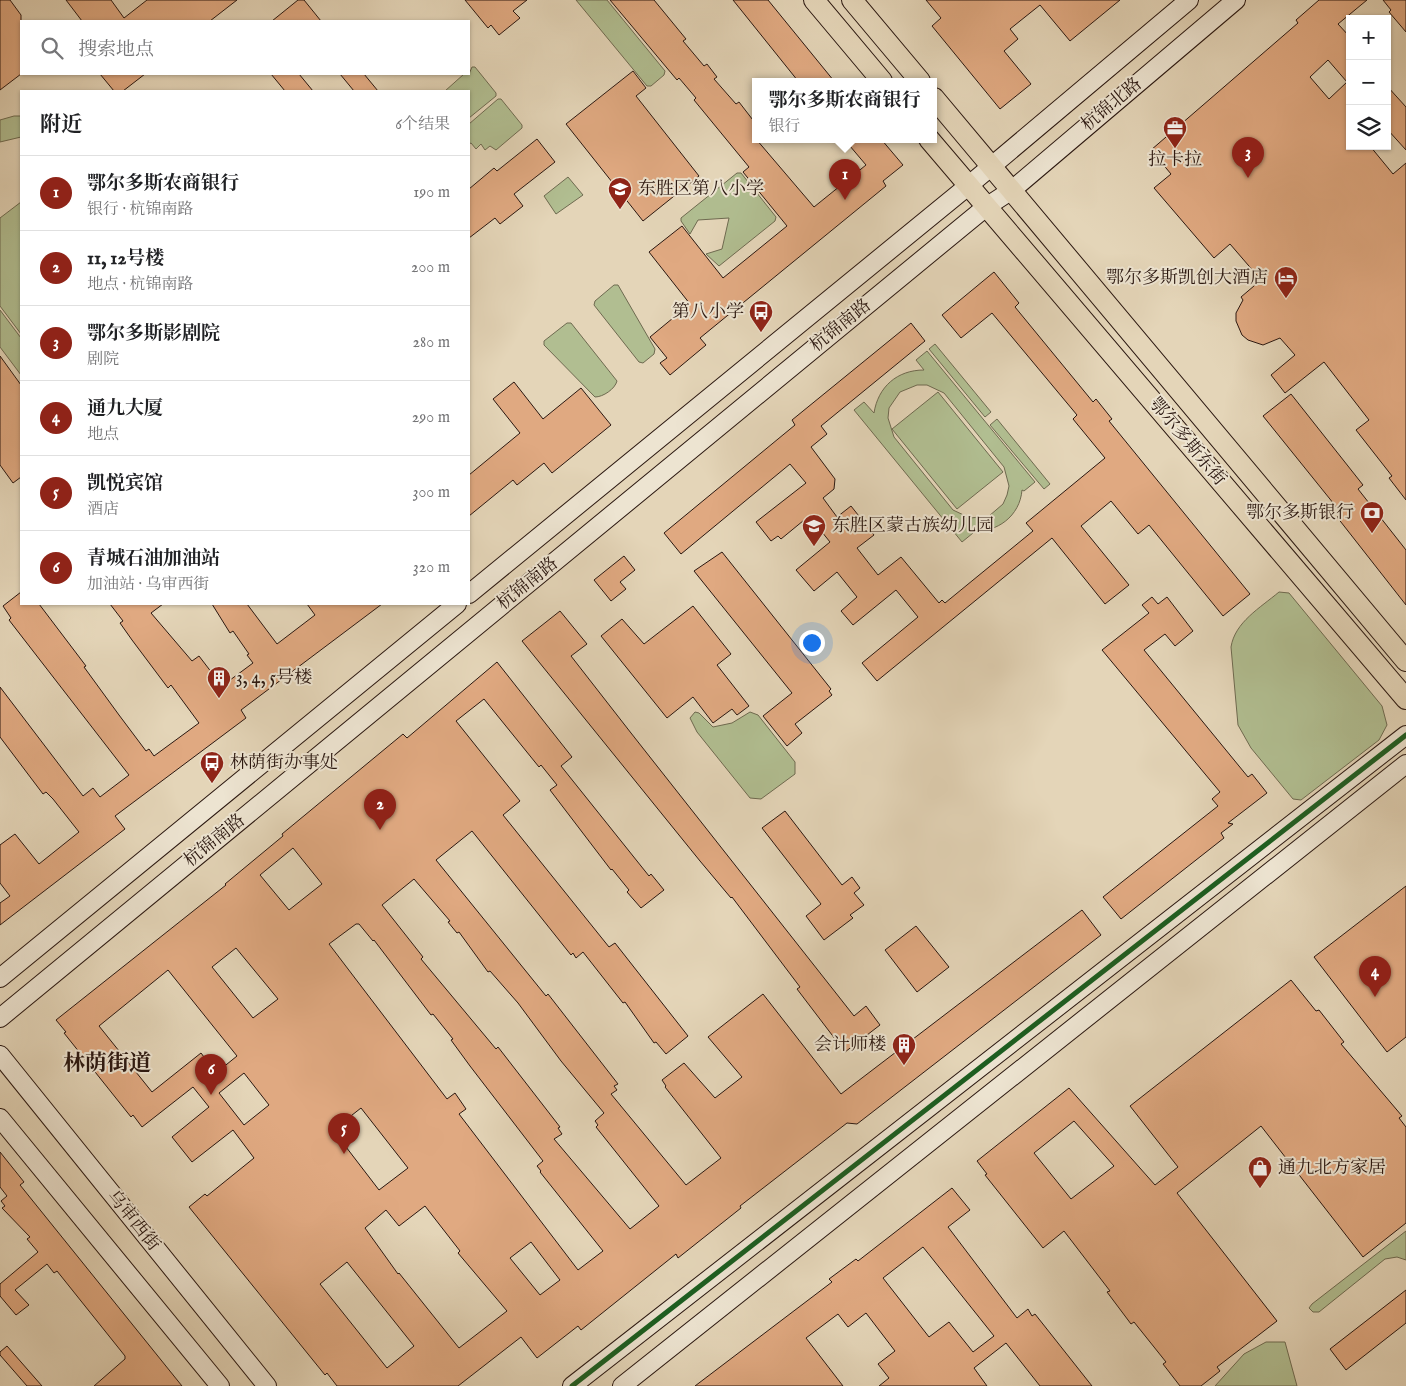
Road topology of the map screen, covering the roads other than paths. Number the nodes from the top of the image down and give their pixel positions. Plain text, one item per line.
1 (814, 0) edge
2 (852, 0) edge
3 (1189, 0) edge
4 (1236, 0) edge
5 (879, 78) edge
6 (917, 78) edge
7 (937, 102) edge
8 (932, 143) edge
9 (990, 166) junction
10 (968, 186) junction
11 (1012, 190) junction
12 (986, 207) junction
13 (470, 593) edge
14 (456, 605) edge
15 (1406, 661) edge
16 (1406, 699) edge
17 (1406, 735) edge
18 (1406, 764) edge
19 (0, 978) edge
20 (0, 1018) edge
21 (0, 1055) edge
22 (0, 1118) edge
23 (220, 1386) edge
24 (267, 1386) edge
25 (572, 1386) edge
26 (622, 1386) edge

1 - 5 main road
2 - 6 main road
3 - 9 main road, 杭锦北路
4 - 11 main road, 杭锦北路
7 - 9 main road, 鄂尔多斯东街
8 - 10 main road, 鄂尔多斯东街
9 - 10 main road, 杭锦北路
9 - 11 main road, 鄂尔多斯东街
10 - 12 main road, 鄂尔多斯东街
10 - 13 main road, 杭锦南路
11 - 12 main road, 杭锦北路
11 - 15 main road, 鄂尔多斯东街
12 - 16 main road, 鄂尔多斯东街
12 - 20 main road, 杭锦南路
14 - 19 main road, 杭锦南路
17 - 25 main road
18 - 26 main road
21 - 24 main road, 乌审西街
22 - 23 main road

